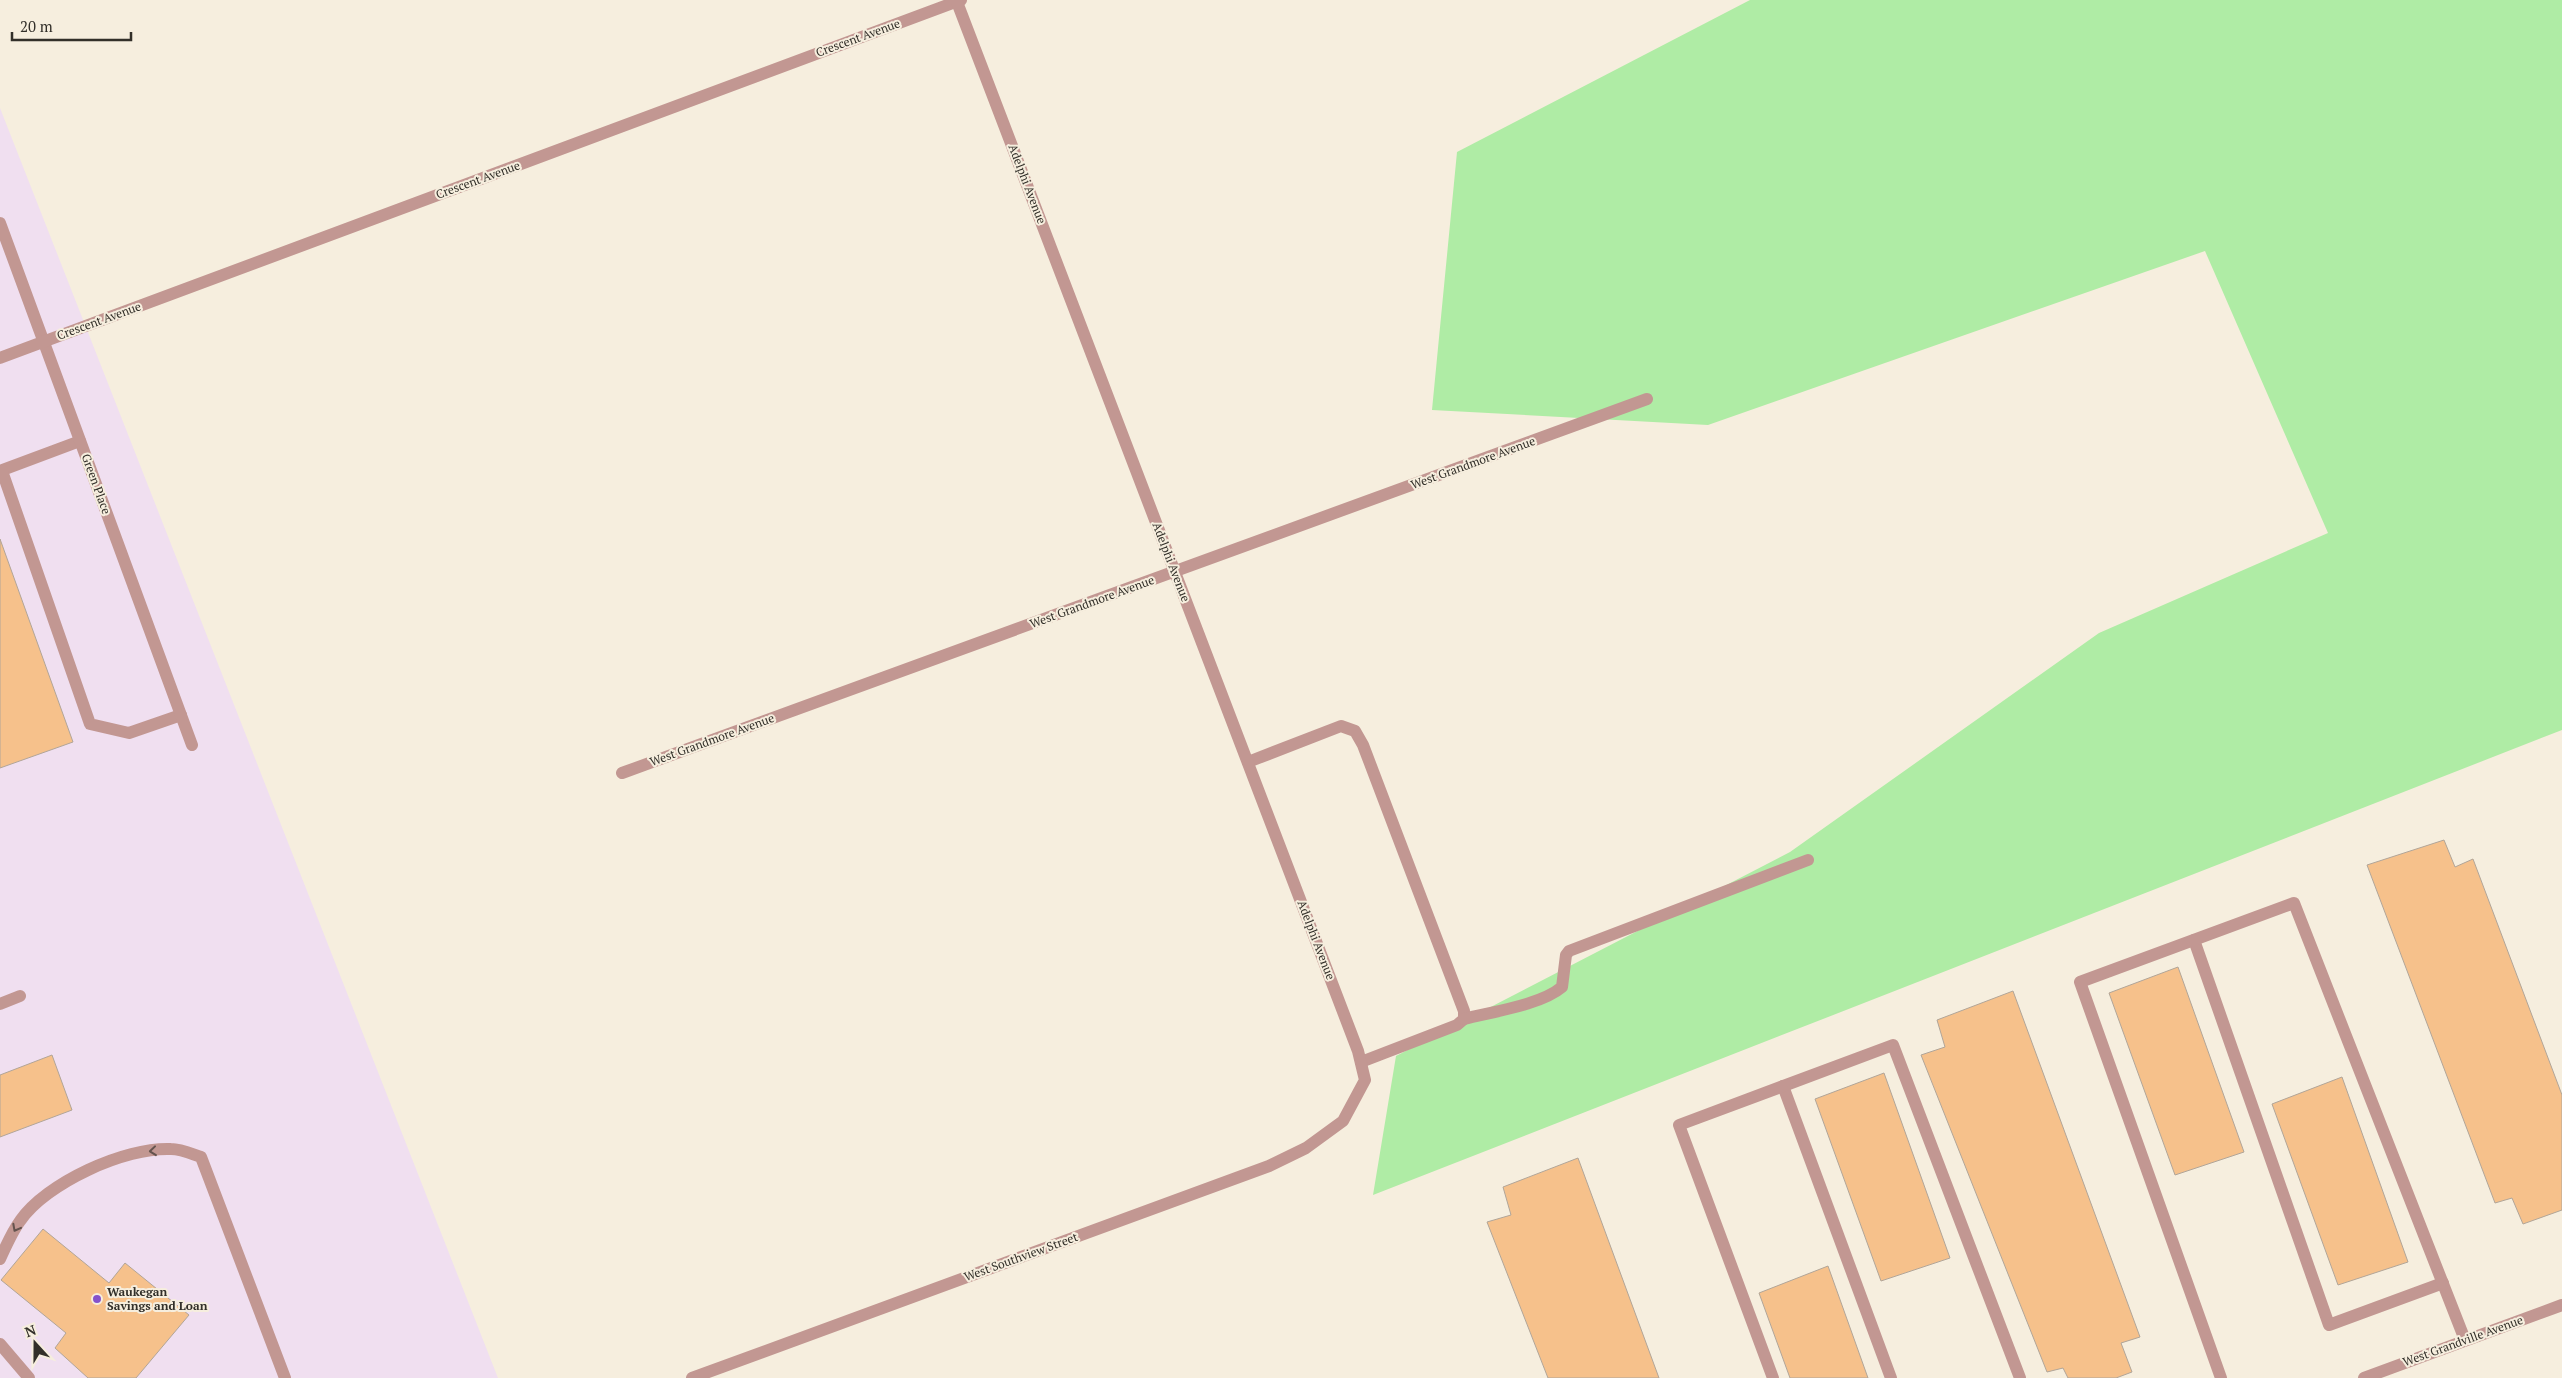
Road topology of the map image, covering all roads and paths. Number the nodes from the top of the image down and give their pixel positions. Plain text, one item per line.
1 (959, 1) edge
2 (0, 224) edge
3 (44, 342) junction
4 (0, 358) edge
5 (1647, 399) dead end
6 (80, 441) junction
7 (1, 471) edge
8 (1175, 571) junction
9 (181, 715) junction
10 (192, 745) dead end
11 (1248, 762) junction
12 (622, 773) dead end
13 (1808, 860) dead end
14 (2194, 940) junction
15 (20, 996) dead end
16 (0, 1004) edge
17 (1464, 1019) junction
18 (1361, 1062) junction
19 (1783, 1086) junction
20 (1342, 1121) joint
21 (0, 1259) edge
22 (2443, 1283) junction
23 (2562, 1305) edge
24 (2466, 1340) junction
25 (0, 1344) edge
26 (29, 1378) edge
27 (285, 1378) edge
28 (692, 1378) edge
29 (1773, 1378) edge
30 (1891, 1378) edge
31 (2020, 1378) edge
32 (2221, 1378) edge
33 (2364, 1378) edge

1 - 3 street, Crescent Avenue
1 - 8 street, Adelphi Avenue
2 - 3 street, Green Place
3 - 4 street, Crescent Avenue
3 - 6 street, Green Place
5 - 8 street, West Grandmore Avenue
6 - 7 street
6 - 9 street, Green Place
7 - 9 street
8 - 11 street, Adelphi Avenue
8 - 12 street, West Grandmore Avenue
9 - 10 street, Green Place
11 - 17 street
11 - 18 street, Adelphi Avenue
13 - 17 street
14 - 22 street
14 - 22 street
14 - 32 street
15 - 16 street
17 - 18 street
18 - 20 street, Adelphi Avenue
19 - 29 street
19 - 30 street
19 - 31 street
20 - 28 street, West Southview Street
27 -> 21 street
22 - 24 street
23 - 24 street, West Grandville Avenue
24 - 33 street, West Grandville Avenue
25 - 26 street

